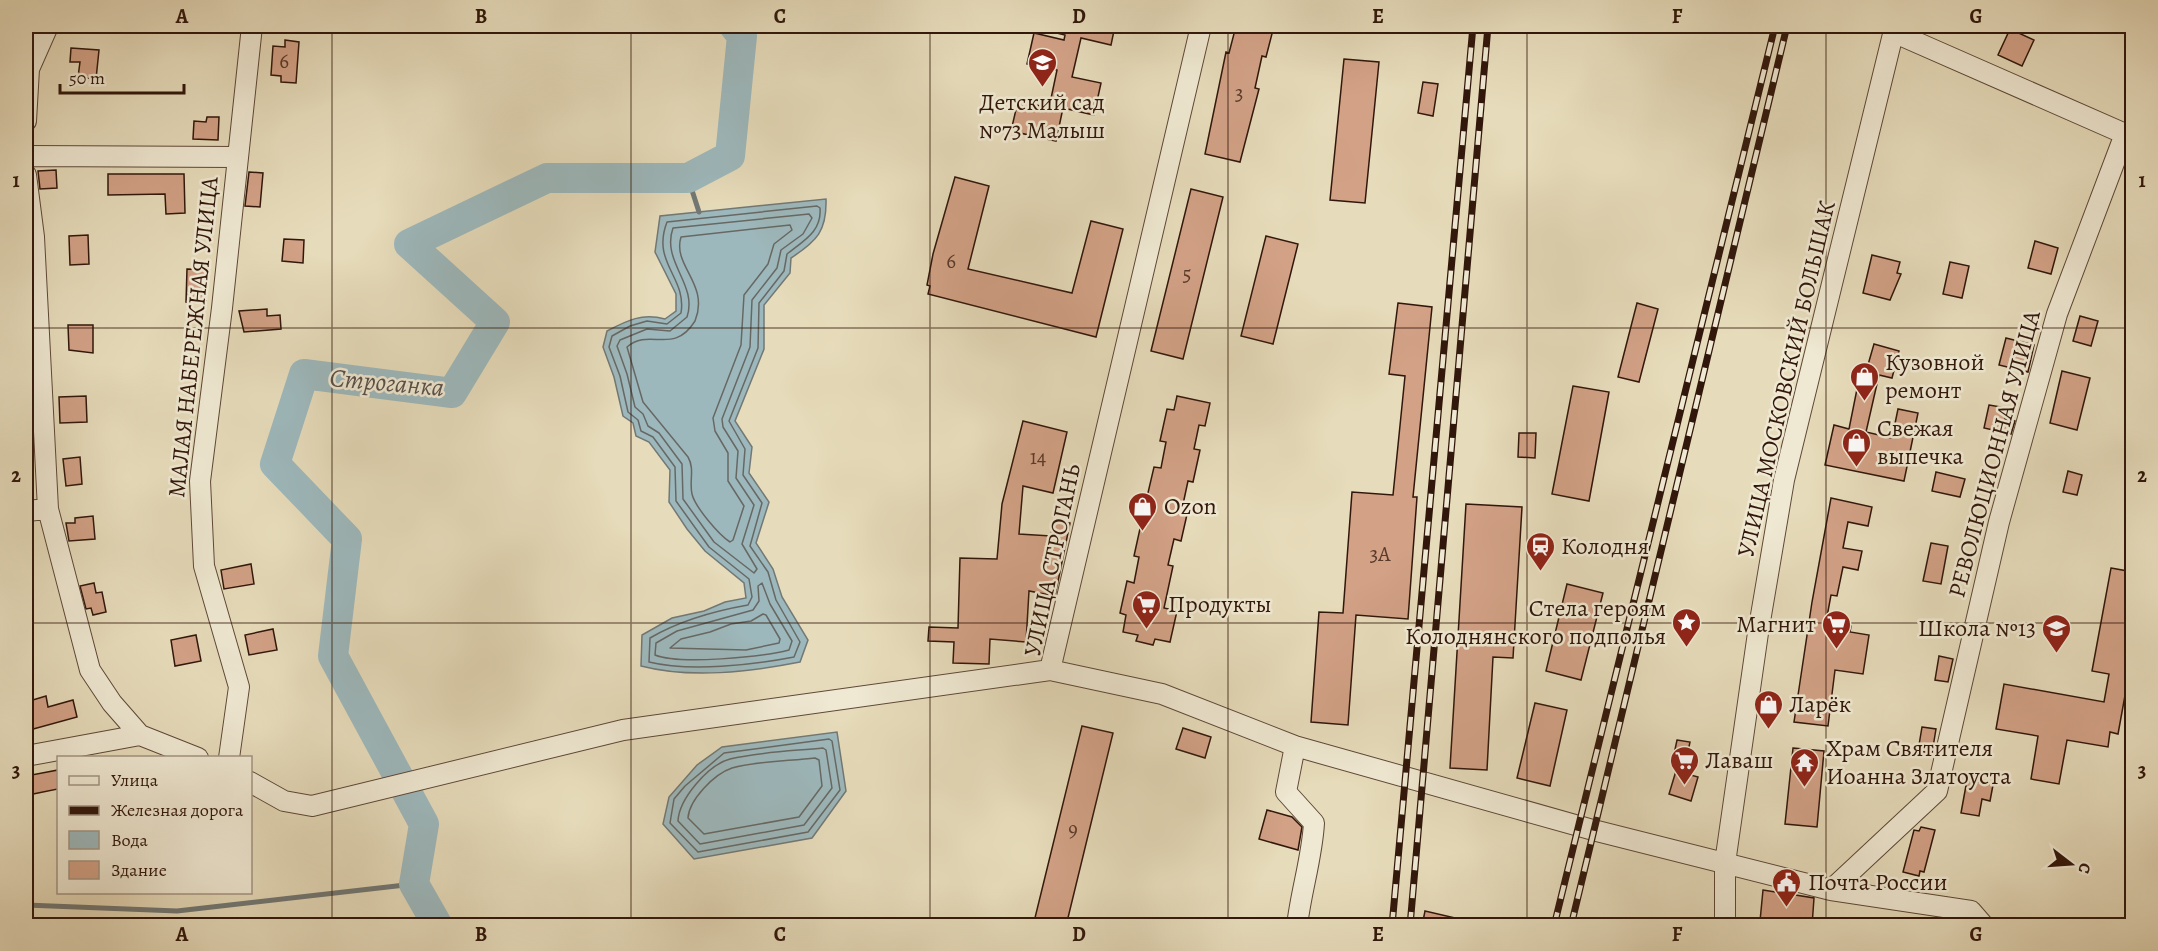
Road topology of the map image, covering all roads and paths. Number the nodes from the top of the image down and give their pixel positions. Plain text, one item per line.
1 (48, 26) edge
2 (252, 26) edge
3 (1202, 26) edge
4 (1894, 29) edge
5 (26, 121) edge
6 (2129, 136) edge
7 (26, 156) edge
8 (237, 157) junction
9 (26, 175) edge
10 (48, 509) junction
11 (26, 511) edge
12 (1050, 670) junction
13 (140, 735) junction
14 (1295, 746) junction
15 (26, 756) edge
16 (193, 756) edge
17 (229, 756) edge
18 (252, 783) edge
19 (1725, 863) junction
20 (1832, 890) junction
21 (1297, 926) edge
22 (1725, 926) edge
23 (1984, 926) edge

1 - 5 street
2 - 8 street, МАЛАЯ НАБЕРЕЖНАЯ УЛИЦА
3 - 12 street, УЛИЦА СТРОГАНЬ
4 - 6 street
4 - 19 street, УЛИЦА МОСКОВСКИЙ БОЛЬШАК
6 - 20 street, РЕВОЛЮЦИОННАЯ УЛИЦА
7 - 8 street
8 - 17 street, МАЛАЯ НАБЕРЕЖНАЯ УЛИЦА
9 - 10 street
10 - 11 street
10 - 13 street
12 - 14 street, УЛИЦА СТРОГАНЬ
12 - 18 street
13 - 15 street
13 - 16 street
14 - 19 street, УЛИЦА СТРОГАНЬ
14 - 21 street
19 - 20 street
19 - 22 street, УЛИЦА МОСКОВСКИЙ БОЛЬШАК
20 - 23 street

